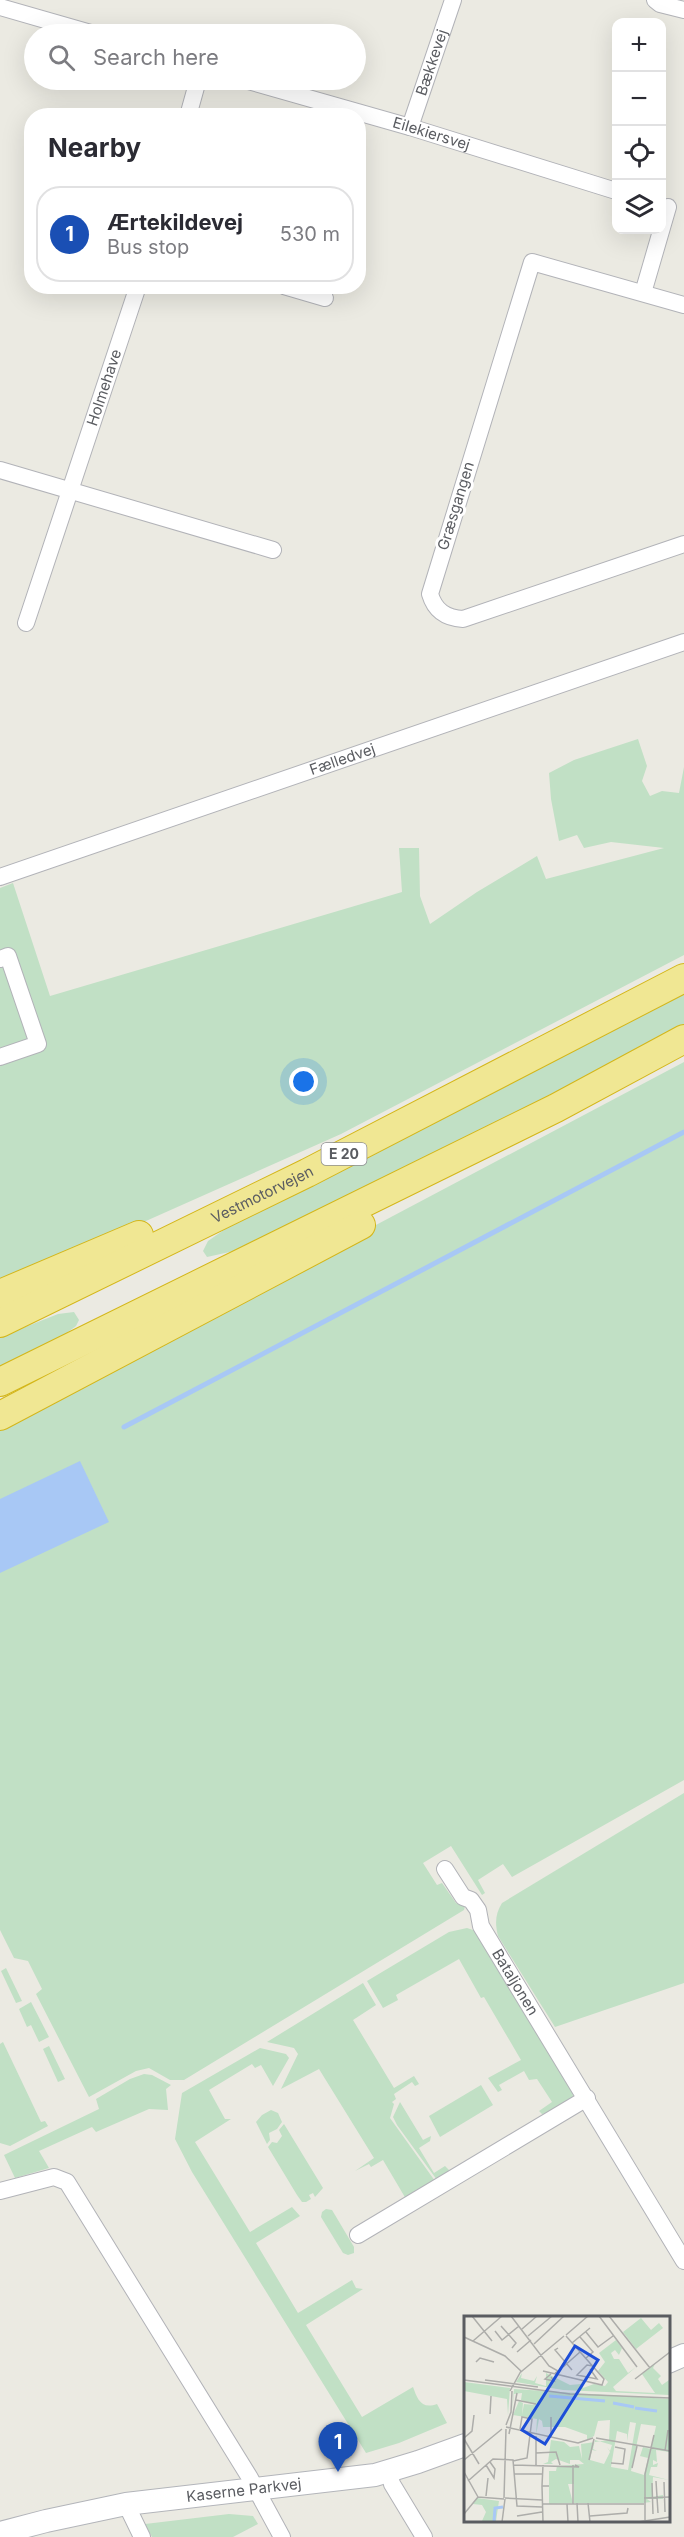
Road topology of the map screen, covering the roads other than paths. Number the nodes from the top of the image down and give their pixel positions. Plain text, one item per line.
1 (453, 0) edge
2 (656, 0) edge
3 (0, 7) edge
4 (684, 10) edge
5 (59, 24) edge
6 (195, 90) edge
7 (281, 90) edge
8 (190, 108) edge
9 (344, 108) edge
10 (366, 114) edge
11 (410, 127) junction
12 (612, 190) edge
13 (671, 208) edge
14 (643, 293) junction
15 (135, 294) edge
16 (311, 294) edge
17 (325, 298) dead end
18 (684, 305) edge
19 (0, 470) edge
20 (71, 491) junction
21 (684, 544) edge
22 (273, 550) dead end
23 (26, 623) dead end
24 (684, 642) edge
25 (0, 877) edge
26 (0, 959) edge
27 (684, 978) edge
28 (684, 1039) edge
29 (0, 1057) edge
30 (556, 1108) junction
31 (307, 1173) junction
32 (0, 1294) edge
33 (0, 1323) edge
34 (0, 1382) edge
35 (0, 1416) edge
36 (445, 1869) dead end
37 (587, 2098) junction
38 (0, 2191) edge
39 (358, 2235) dead end
40 (684, 2261) edge
41 (684, 2355) edge
42 (669, 2362) edge
43 (464, 2445) edge
44 (389, 2472) junction
45 (256, 2490) junction
46 (126, 2504) junction
47 (0, 2533) edge
48 (142, 2537) edge
49 (282, 2537) edge
50 (424, 2537) edge

1 - 11 street, Bækkevej
2 - 4 street
3 - 5 street
6 - 8 street
7 - 9 street, Eilekiersvej
10 - 11 street, Eilekiersvej
11 - 12 street, Eilekiersvej
13 - 14 street
14 - 18 street, Græsgangen
14 - 21 street, Græsgangen
15 - 20 street, Holmehave
16 - 17 street
19 - 20 street
20 - 22 street
20 - 23 street, Holmehave
24 - 25 street, Fælledvej
26 - 29 street
27 - 31 highway, Vestmotorvejen / E 20
28 - 30 highway
30 - 34 highway
30 - 35 highway
31 - 32 highway
31 - 33 highway, Vestmotorvejen / E 20
36 - 37 street, Bataljonen
37 - 39 street
37 - 40 street, Bataljonen
38 - 45 street
41 - 42 street
43 - 44 street, Kaserne Parkvej
44 - 45 street, Kaserne Parkvej
44 - 50 street
45 - 46 street, Kaserne Parkvej
45 - 49 street
46 - 47 street, Kaserne Parkvej
46 - 48 street

